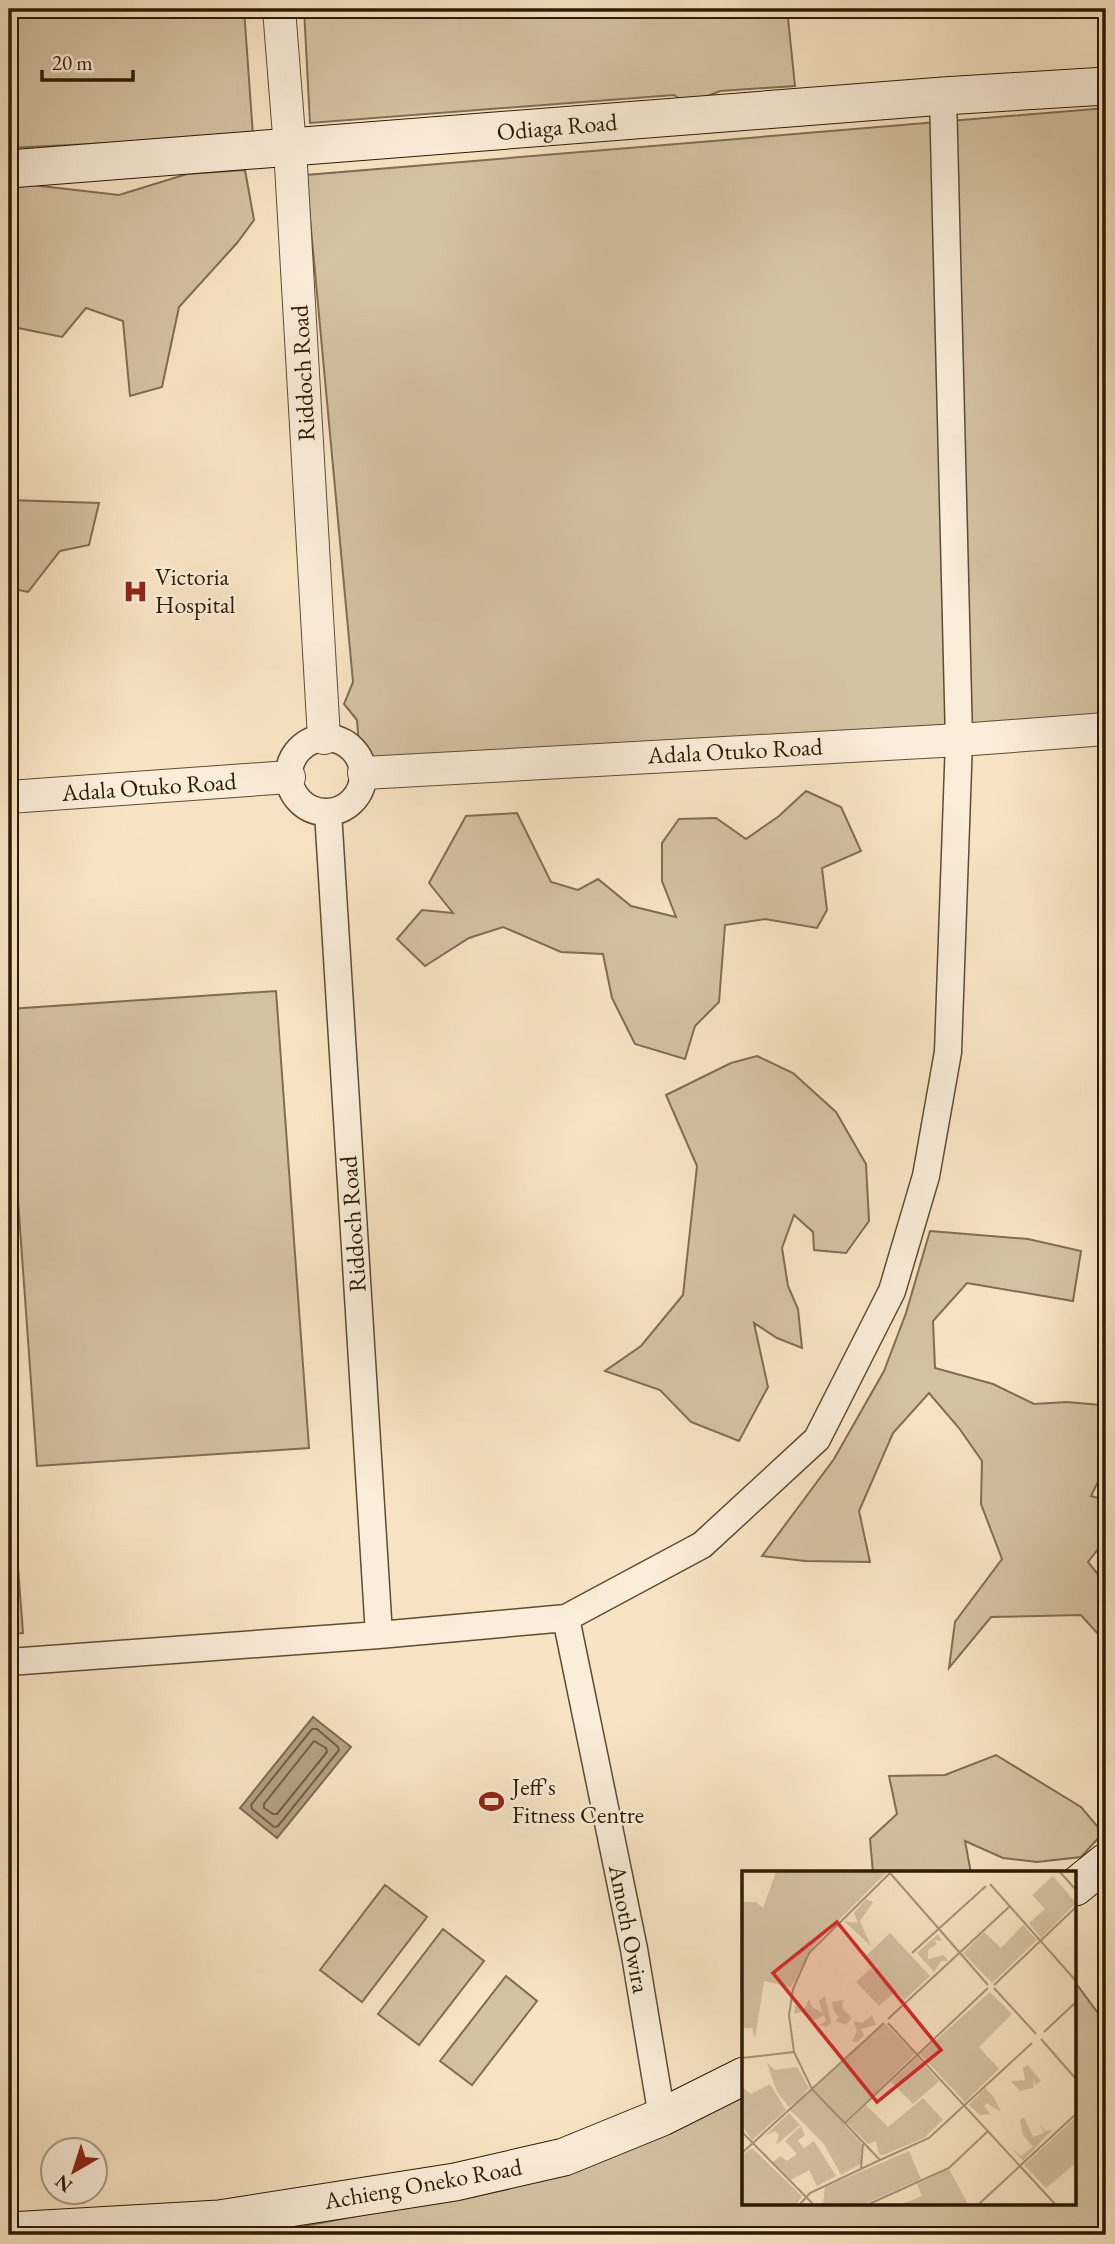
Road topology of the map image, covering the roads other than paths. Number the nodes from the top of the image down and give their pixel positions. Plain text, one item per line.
1 (279, 9) edge
2 (1106, 86) edge
3 (943, 96) junction
4 (290, 148) junction
5 (9, 169) edge
6 (1106, 729) edge
7 (324, 737) junction
8 (959, 740) junction
9 (364, 773) junction
10 (289, 777) junction
11 (9, 797) edge
12 (328, 813) junction
13 (566, 1618) junction
14 (379, 1635) junction
15 (9, 1662) edge
16 (1106, 1862) edge
17 (1076, 1886) edge
18 (742, 2077) edge
19 (662, 2117) junction
20 (221, 2227) edge
21 (9, 2231) edge

1 - 4 street, Riddoch Road
2 - 3 main road, Odiaga Road
3 - 4 main road, Odiaga Road
3 - 8 street
4 - 5 main road, Odiaga Road
4 - 7 street, Riddoch Road
6 - 8 street, Adala Otuko Road
7 - 9 street
7 - 10 street
8 - 9 street, Adala Otuko Road
8 - 13 street
9 - 12 street
10 - 11 street, Adala Otuko Road
10 - 12 street
12 - 14 street, Riddoch Road
13 - 14 street
13 - 19 street, Amoth Owira
14 - 15 street
16 - 17 main road
18 - 19 main road, Achieng Oneko Road
19 - 20 main road, Achieng Oneko Road
20 - 21 main road, Achieng Oneko Road

